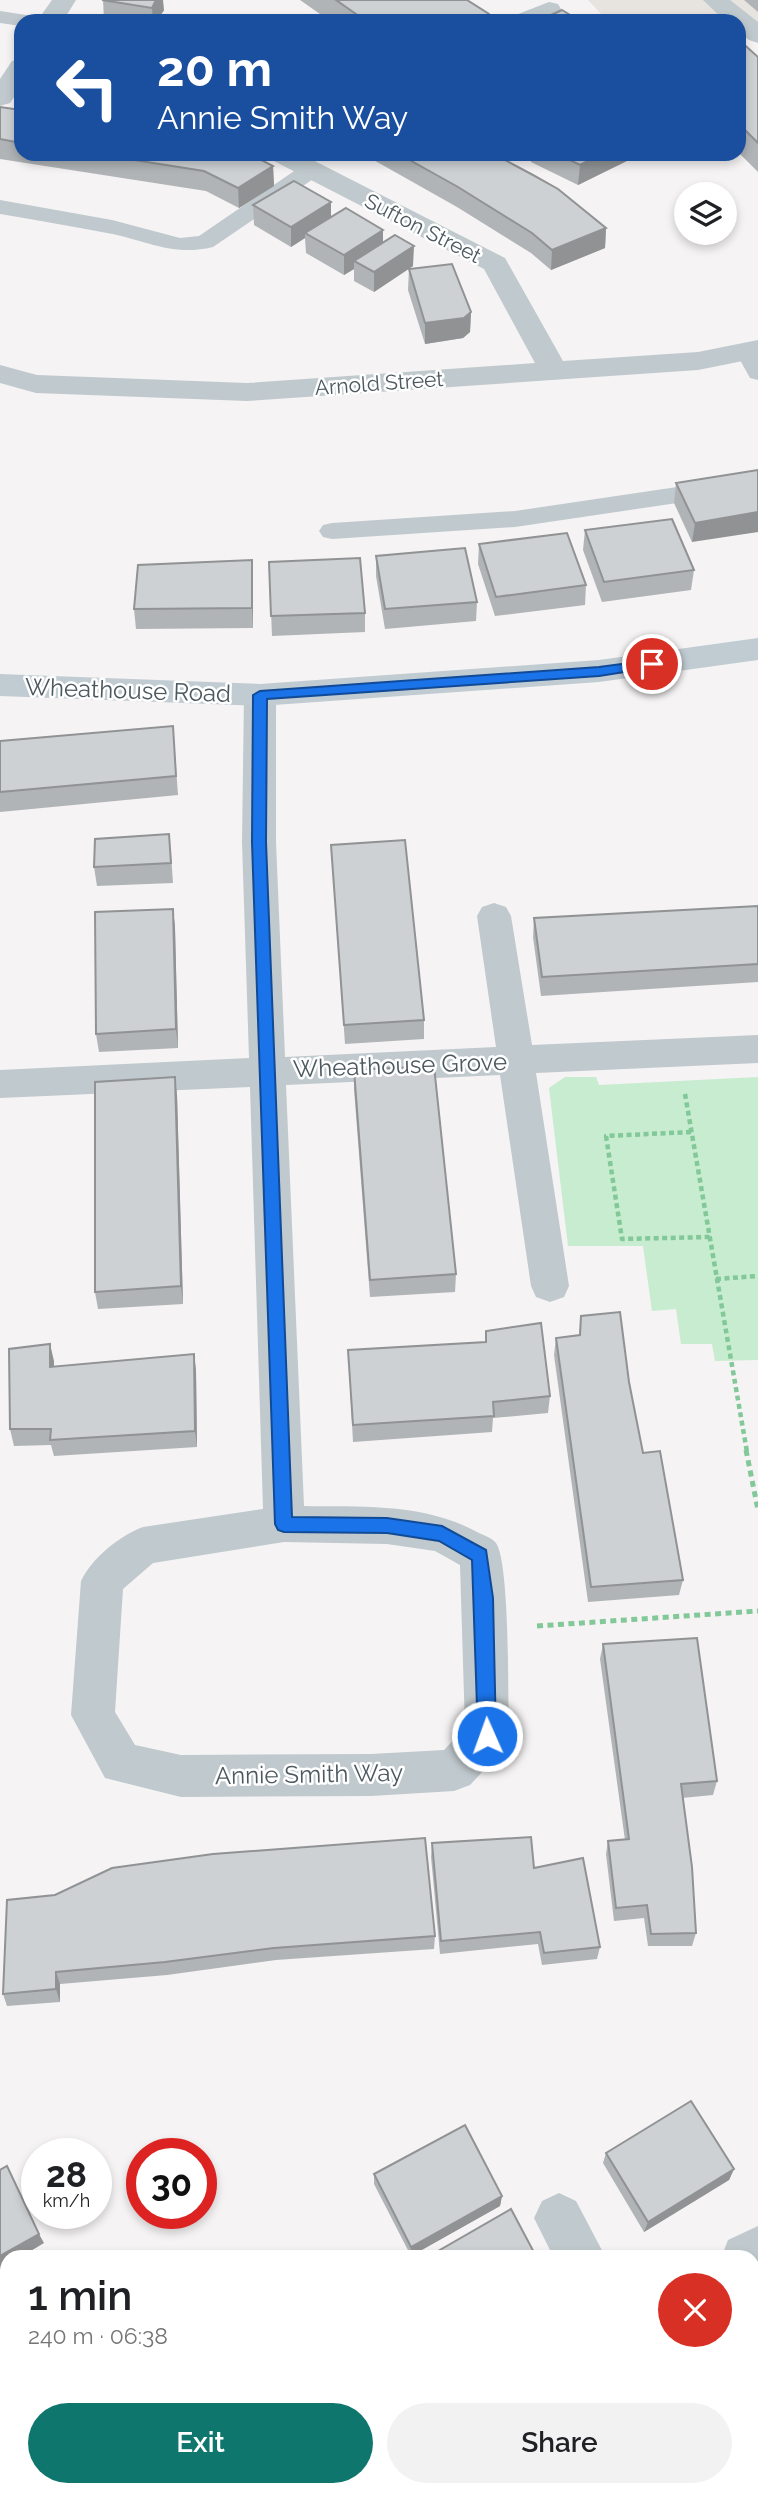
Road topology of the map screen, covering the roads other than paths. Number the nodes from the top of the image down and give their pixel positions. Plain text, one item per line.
1 (715, 0) edge
2 (549, 9) dead end
3 (538, 14) edge
4 (732, 14) edge
5 (14, 76) edge
6 (0, 97) edge
7 (294, 161) edge
8 (311, 170) junction
9 (0, 207) edge
10 (754, 358) edge
11 (554, 371) junction
12 (0, 374) edge
13 (758, 483) edge
14 (332, 531) dead end
15 (758, 649) edge
16 (0, 685) edge
17 (260, 695) junction
18 (494, 916) dead end
19 (758, 1049) edge
20 (518, 1059) junction
21 (267, 1070) junction
22 (0, 1084) edge
23 (550, 1286) dead end
24 (284, 1524) junction

1 - 4 street
2 - 3 street
5 - 6 street
7 - 8 street, Sufton Street
8 - 9 lane
8 - 11 street, Sufton Street
10 - 11 street, Arnold Street
11 - 12 street, Arnold Street
13 - 14 lane
15 - 17 street, Wheathouse Road
16 - 17 street, Wheathouse Road
17 - 21 street
18 - 20 street
19 - 20 street, Wheathouse Grove
20 - 21 street, Wheathouse Grove
20 - 23 street
21 - 22 street, Wheathouse Grove
21 - 24 street
24 - 24 street, Annie Smith Way

